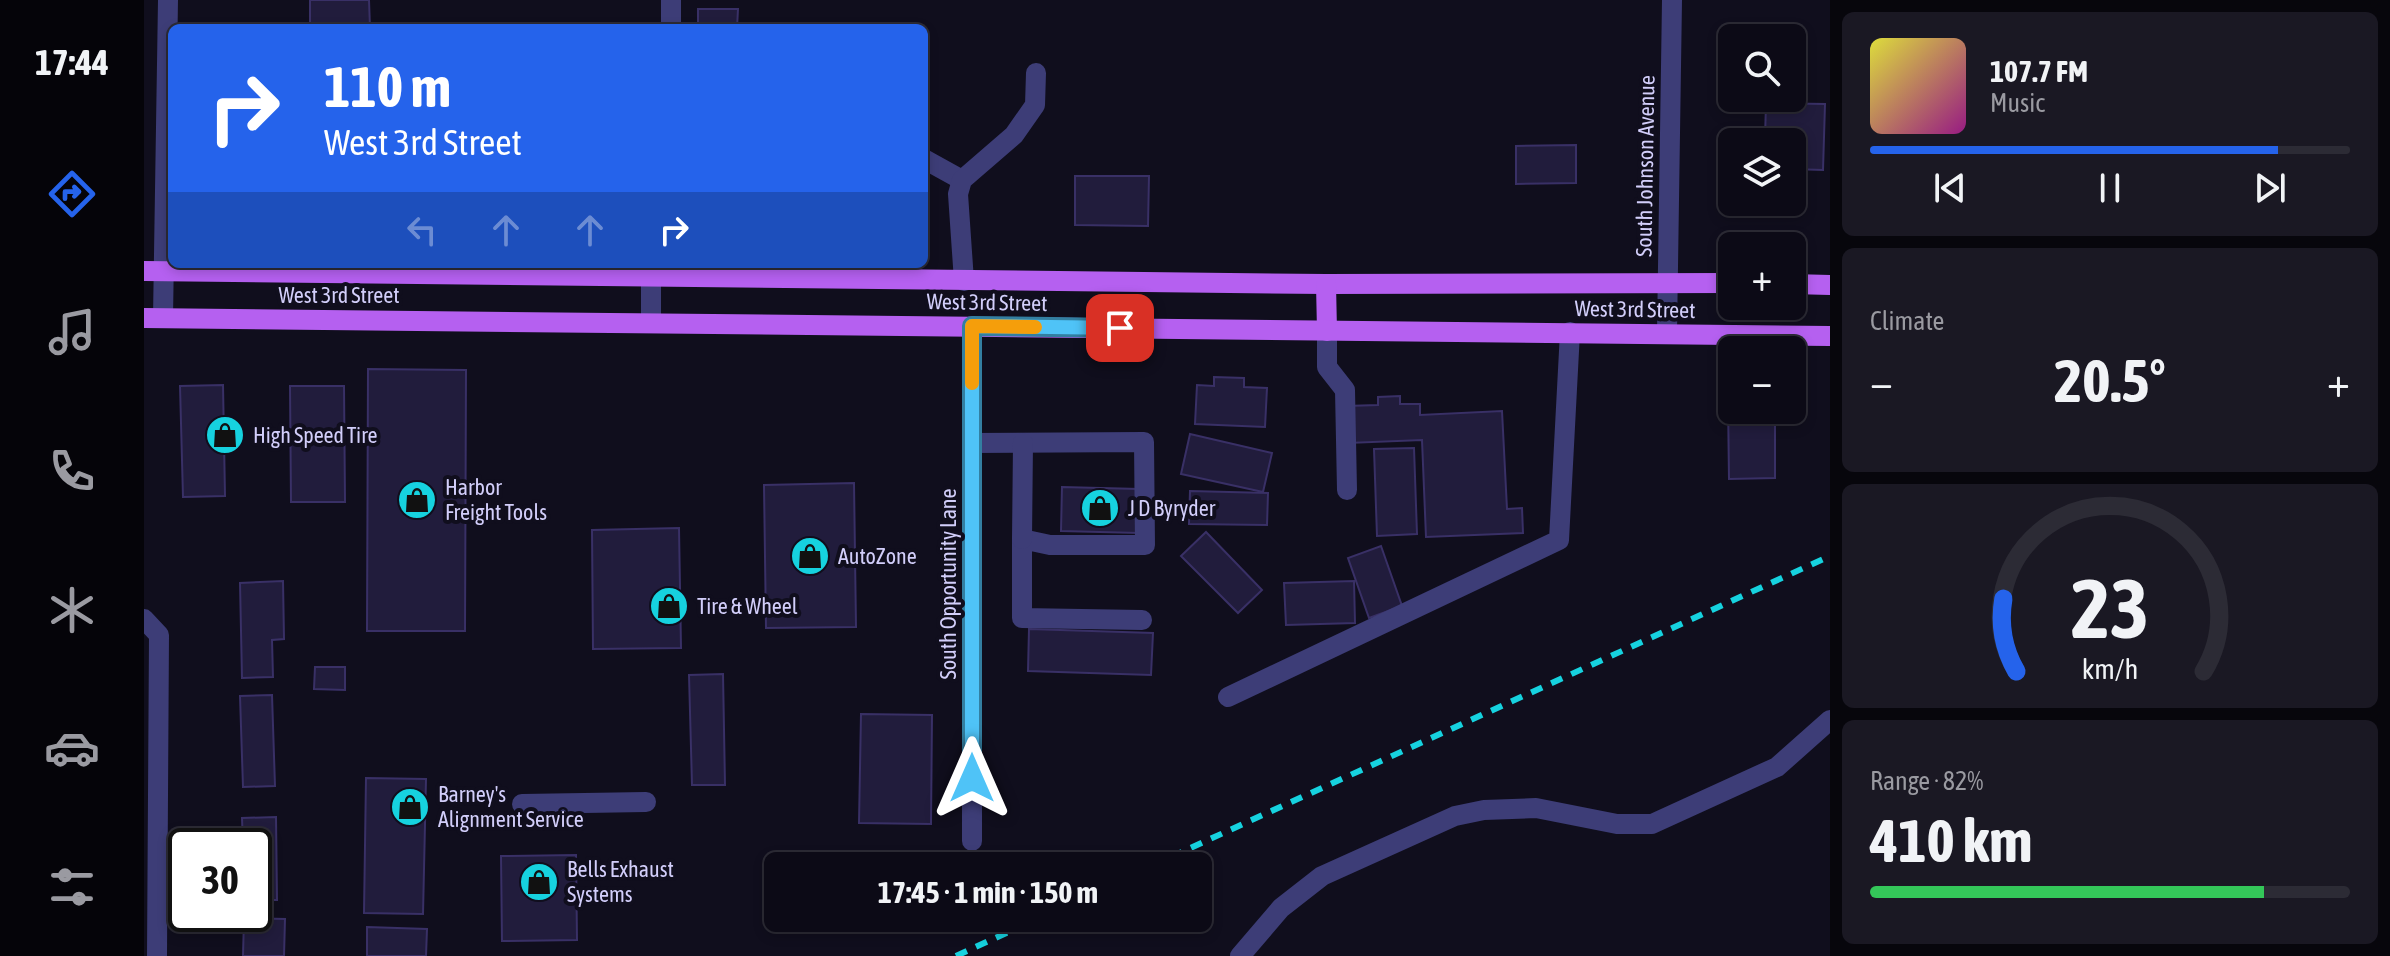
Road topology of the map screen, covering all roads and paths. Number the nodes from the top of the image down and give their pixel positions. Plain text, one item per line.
1 (168, 0) edge
2 (671, 0) edge
3 (1672, 0) edge
4 (671, 24) edge
5 (1036, 73) dead end
6 (928, 161) edge
7 (962, 180) junction
8 (651, 270) edge
9 (154, 271) edge
10 (964, 281) junction
11 (1667, 281) junction
12 (1718, 283) edge
13 (1326, 284) junction
14 (1806, 284) edge
15 (1830, 285) edge
16 (153, 318) edge
17 (651, 322) junction
18 (972, 326) junction
19 (1327, 331) junction
20 (1570, 332) junction
21 (1667, 333) junction
22 (1830, 336) edge
23 (972, 443) junction
24 (1023, 443) junction
25 (1347, 490) dead end
26 (1022, 539) junction
27 (144, 619) edge
28 (1142, 620) dead end
29 (1228, 697) dead end
30 (1830, 720) edge
31 (646, 802) dead end
32 (522, 804) dead end
33 (972, 841) dead end
34 (157, 956) edge
35 (1240, 956) edge

1 - 9 street
2 - 4 street
3 - 11 street, South Johnson Avenue
5 - 7 street
6 - 7 street
7 - 10 street
8 - 9 main road, West 3rd Street
8 - 10 main road, West 3rd Street
8 - 17 street
9 - 16 street
10 - 13 main road, West 3rd Street
11 - 12 main road, West 3rd Street
11 - 13 main road, West 3rd Street
11 - 21 street, South Johnson Avenue
13 - 19 main road
14 - 15 main road
16 - 17 main road, West 3rd Street
17 - 18 main road, West 3rd Street
18 - 19 main road, West 3rd Street
18 - 23 street, South Opportunity Lane
19 - 20 main road, West 3rd Street
19 - 25 street
20 - 21 main road, West 3rd Street
20 - 29 street
21 - 22 main road, West 3rd Street
23 - 24 street
23 - 33 street, South Opportunity Lane
24 - 26 street
24 - 26 street
26 - 28 street
27 - 34 street
30 - 35 street
31 - 32 street

